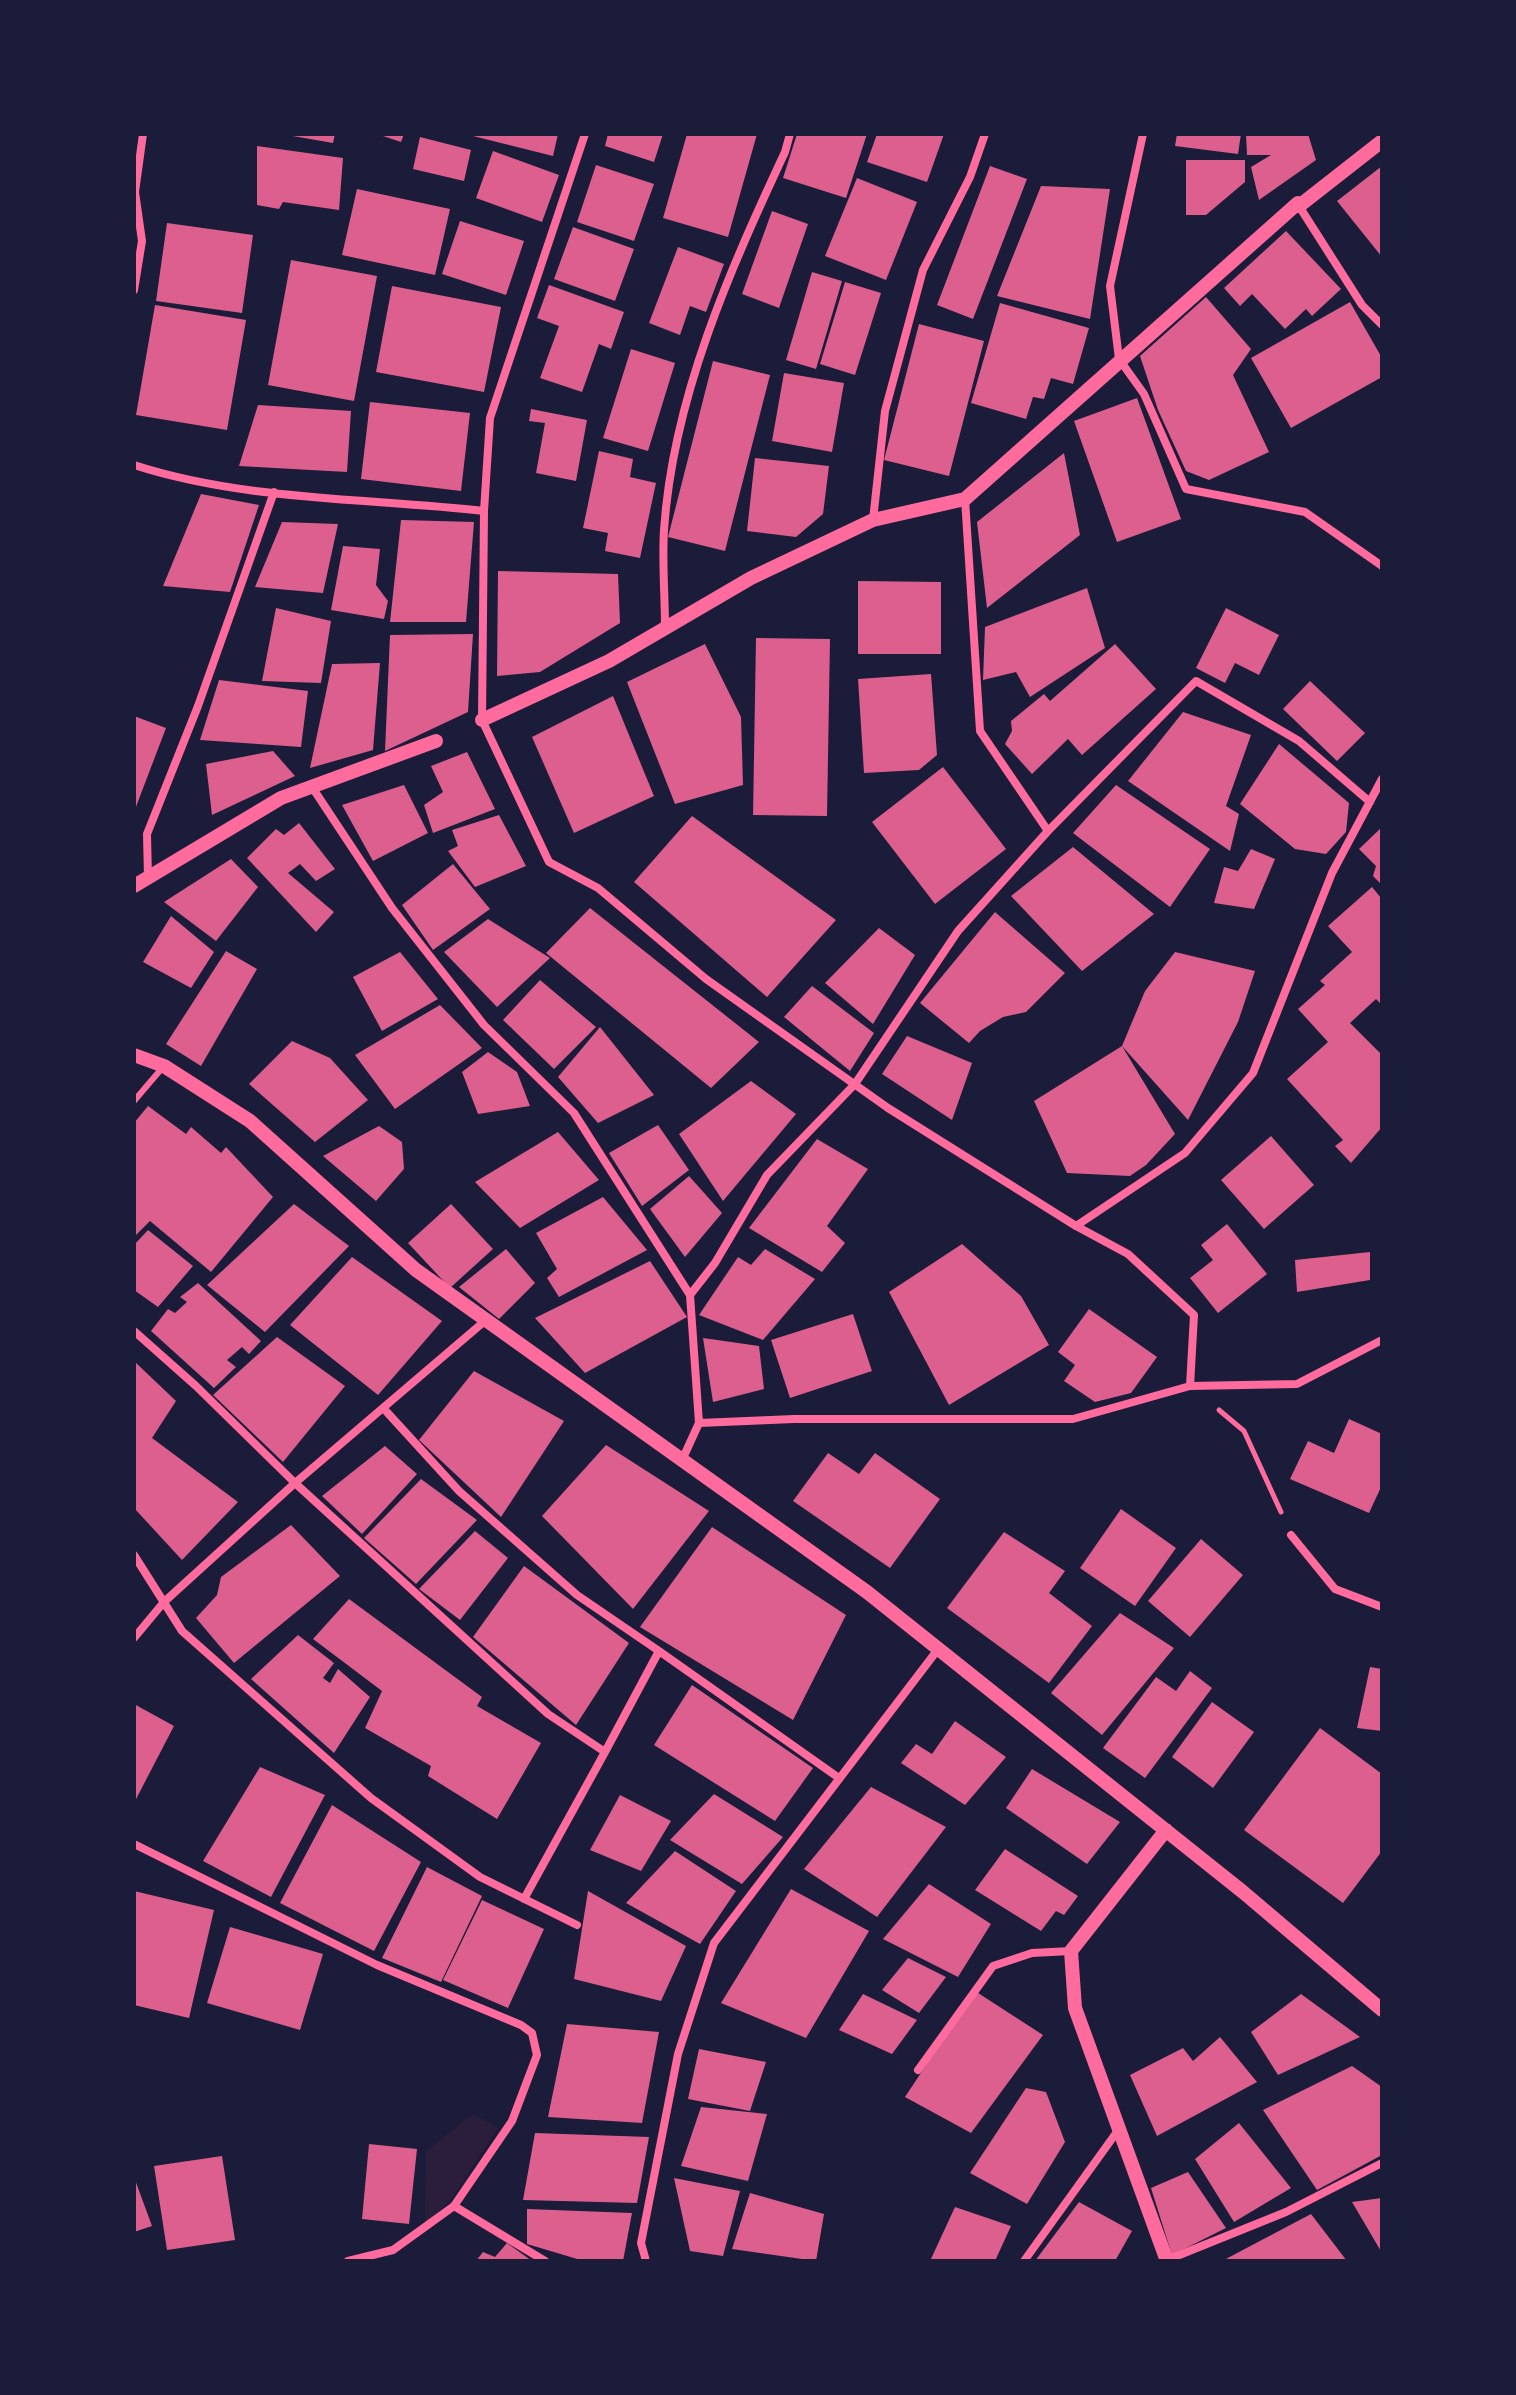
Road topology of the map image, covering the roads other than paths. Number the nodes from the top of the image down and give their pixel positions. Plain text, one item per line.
1 (143, 134) edge
2 (585, 134) edge
3 (790, 134) edge
4 (985, 134) edge
5 (1143, 134) edge
6 (1382, 141) edge
7 (1299, 206) junction
8 (134, 290) edge
9 (1382, 325) edge
10 (1119, 359) junction
11 (134, 465) edge
12 (274, 492) junction
13 (965, 499) junction
14 (484, 511) junction
15 (873, 520) junction
16 (1382, 566) edge
17 (665, 629) junction
18 (482, 720) junction
19 (436, 741) dead end
20 (1382, 779) edge
21 (312, 787) junction
22 (1370, 802) junction
23 (1048, 831) junction
24 (148, 878) junction
25 (134, 886) edge
26 (134, 1055) edge
27 (164, 1066) junction
28 (855, 1084) junction
29 (134, 1101) edge
30 (1076, 1226) junction
31 (690, 1295) junction
32 (487, 1319) junction
33 (134, 1331) edge
34 (1382, 1340) edge
35 (1190, 1386) junction
36 (385, 1410) junction
37 (699, 1423) junction
38 (683, 1458) junction
39 (295, 1483) junction
40 (1291, 1535) road end
41 (134, 1555) edge
42 (164, 1602) junction
43 (1382, 1607) edge
44 (134, 1638) edge
45 (939, 1648) junction
46 (659, 1651) junction
47 (605, 1752) junction
48 (839, 1778) junction
49 (1166, 1830) junction
50 (134, 1844) edge
51 (524, 1899) junction
52 (577, 1925) dead end
53 (1071, 1951) junction
54 (1382, 2010) edge
55 (918, 2070) dead end
56 (1119, 2129) junction
57 (1382, 2163) edge
58 (454, 2206) junction
59 (1167, 2260) edge
60 (348, 2261) edge
61 (545, 2261) edge
62 (646, 2261) edge
63 (1024, 2261) edge

1 - 8 street
2 - 14 street
3 - 17 street
4 - 15 street
5 - 10 street
6 - 7 street
7 - 9 street
7 - 10 street
10 - 13 street
10 - 16 street
11 - 12 street
12 - 14 street
12 - 24 street
13 - 15 street
13 - 23 street
14 - 18 street
15 - 17 street
17 - 18 street
18 - 28 street
19 - 21 street
20 - 22 street
21 - 24 street
21 - 31 street
22 - 23 street
22 - 30 street
23 - 28 street
24 - 25 street
26 - 27 street
27 - 29 lane
27 - 32 street
28 - 30 street
28 - 31 street
30 - 35 street
31 - 37 street
32 - 36 street
32 - 38 street
33 - 39 street
34 - 35 street
35 - 37 street
36 - 39 street
36 - 46 street
37 - 38 street
38 - 45 street
39 - 42 street
39 - 47 street
40 - 43 street
41 - 42 street
42 - 44 street
42 - 51 street
45 - 48 street
45 - 49 street
46 - 47 street
46 - 48 street
47 - 51 street
48 - 62 street
49 - 53 street
49 - 54 street
50 - 58 street
51 - 52 street
53 - 55 street
53 - 56 street
56 - 59 street
56 - 63 street
57 - 59 street
58 - 60 street
58 - 61 street

